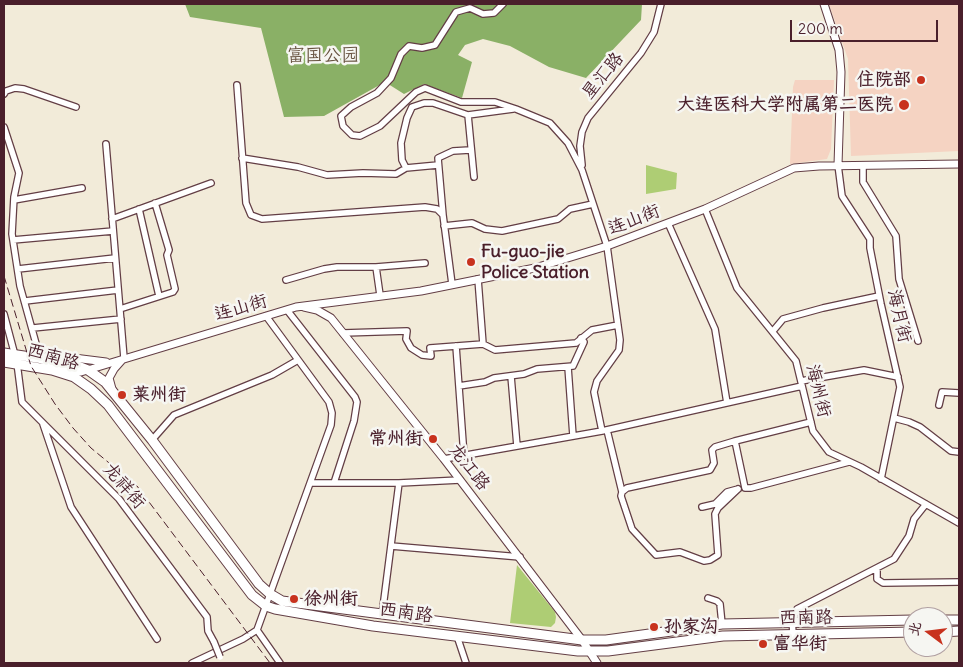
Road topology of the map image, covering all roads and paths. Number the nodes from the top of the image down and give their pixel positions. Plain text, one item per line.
1 (503, 4) edge
2 (661, 4) edge
3 (824, 4) edge
4 (237, 86) dead end
5 (4, 94) edge
6 (76, 107) dead end
7 (516, 109) junction
8 (468, 116) junction
9 (4, 127) edge
10 (106, 144) dead end
11 (470, 150) junction
12 (242, 158) junction
13 (959, 164) edge
14 (438, 165) junction
15 (838, 165) junction
16 (863, 165) junction
17 (406, 168) junction
18 (582, 170) junction
19 (474, 177) dead end
20 (211, 183) dead end
21 (82, 188) dead end
22 (14, 200) junction
23 (156, 203) junction
24 (593, 204) junction
25 (139, 209) junction
26 (705, 209) junction
27 (443, 215) junction
28 (112, 219) junction
29 (668, 223) junction
30 (444, 226) junction
31 (113, 231) junction
32 (13, 240) junction
33 (607, 246) junction
34 (115, 258) junction
35 (425, 263) dead end
36 (376, 267) junction
37 (18, 269) junction
38 (478, 279) junction
39 (286, 280) dead end
40 (452, 284) junction
41 (118, 290) junction
42 (380, 295) junction
43 (159, 296) junction
44 (879, 296) junction
45 (25, 301) junction
46 (338, 302) junction
47 (301, 306) junction
48 (120, 309) junction
49 (287, 310) junction
50 (4, 314) edge
51 (266, 316) junction
52 (331, 318) junction
53 (121, 319) junction
54 (5, 325) edge
55 (618, 325) junction
56 (33, 328) junction
57 (773, 331) dead end
58 (343, 333) junction
59 (582, 338) junction
60 (918, 341) dead end
61 (483, 344) junction
62 (456, 346) junction
63 (4, 353) edge
64 (124, 358) junction
65 (16, 359) junction
66 (298, 360) junction
67 (4, 362) edge
68 (112, 362) junction
69 (41, 363) junction
70 (568, 367) junction
71 (88, 370) junction
72 (511, 376) junction
73 (898, 377) junction
74 (801, 383) junction
75 (459, 386) junction
76 (112, 389) junction
77 (959, 393) edge
78 (727, 403) junction
79 (940, 405) dead end
80 (894, 418) junction
81 (42, 422) junction
82 (811, 422) junction
83 (605, 430) junction
84 (573, 436) junction
85 (152, 440) junction
86 (735, 441) junction
87 (516, 446) junction
88 (959, 452) edge
89 (464, 456) junction
90 (444, 459) junction
91 (849, 462) junction
92 (881, 478) junction
93 (460, 480) junction
94 (311, 483) junction
95 (334, 483) junction
96 (399, 483) junction
97 (745, 488) junction
98 (738, 490) junction
99 (622, 492) junction
100 (926, 504) junction
101 (702, 507) dead end
102 (959, 523) edge
103 (391, 546) junction
104 (520, 557) junction
105 (877, 568) junction
106 (959, 582) edge
107 (270, 594) junction
108 (708, 598) dead end
109 (266, 606) junction
110 (382, 615) junction
111 (903, 620) edge
112 (865, 621) junction
113 (792, 623) junction
114 (722, 624) junction
115 (257, 630) junction
116 (903, 632) edge
117 (865, 633) junction
118 (793, 634) junction
119 (458, 636) junction
120 (157, 639) dead end
121 (582, 640) junction
122 (591, 652) junction
123 (192, 663) edge
124 (223, 663) edge
125 (280, 663) edge
126 (466, 663) edge
127 (597, 663) edge

1 - 7 street
2 - 18 street, 星汇路
3 - 15 street
4 - 12 street
5 - 6 street
7 - 8 street
7 - 18 street
8 - 11 street
8 - 17 street
9 - 22 street
10 - 28 street
11 - 14 street
11 - 19 street
12 - 17 street
12 - 27 street
13 - 16 street, 连山街
14 - 17 street
14 - 27 street
15 - 16 street, 连山街
15 - 26 street, 连山街
15 - 44 street, 海月街
16 - 60 street
18 - 24 street
20 - 23 street
21 - 22 street
22 - 32 street
23 - 25 street
23 - 43 street
24 - 30 street
24 - 33 street
25 - 28 street
25 - 43 street
26 - 29 street, 连山街
26 - 74 street, 海州街
27 - 30 street
28 - 31 street
29 - 33 street, 连山街
29 - 78 street
30 - 40 street
31 - 32 street
31 - 34 street
32 - 37 street
33 - 38 street, 连山街
33 - 55 street
34 - 37 street
34 - 41 street
35 - 36 street
36 - 39 street
36 - 42 street
37 - 45 street
38 - 40 street, 连山街
38 - 61 street
40 - 42 street, 连山街
41 - 45 street
41 - 48 street
42 - 46 street, 连山街
43 - 48 street
44 - 57 street
44 - 73 street, 海月街
45 - 56 street
46 - 47 street, 连山街
46 - 52 street
47 - 49 street, 连山街
47 - 52 street, 龙江路
48 - 53 street
49 - 51 street, 连山街
49 - 95 street
50 - 54 street, 龙祥街
51 - 64 street, 连山街
51 - 66 street
52 - 58 street, 龙江路
53 - 56 street
53 - 64 street
54 - 65 street, 龙祥街
55 - 59 street
55 - 83 street
56 - 69 street
58 - 62 street
58 - 90 street, 龙江路
59 - 61 street
59 - 70 street
61 - 62 street
62 - 75 street
63 - 65 main road, 西南路
64 - 68 street, 连山街
64 - 76 street
65 - 67 main road, 西南路
65 - 69 main road, 西南路
65 - 81 street, 龙祥街
66 - 85 street
66 - 94 street
68 - 69 street
68 - 71 street, 连山街
69 - 71 main road, 西南路
69 - 109 main road, 西南路
70 - 72 street
70 - 84 street
71 - 76 main road, 西南路
72 - 75 street
72 - 87 street
73 - 74 street
73 - 80 street, 海月街
74 - 78 street
74 - 82 street, 海州街
75 - 89 street
76 - 85 main road, 西南路
77 - 79 street
78 - 83 street
80 - 88 street
80 - 92 street, 海月街
81 - 120 street
81 - 124 street, 龙祥街, bridge
82 - 86 street
82 - 91 street, 海州街
83 - 84 street
83 - 99 street
84 - 87 street
85 - 107 main road, 西南路
86 - 97 street
86 - 99 street
87 - 89 street
89 - 90 street
90 - 93 street, 龙江路
91 - 92 street, 海州街
91 - 97 street
92 - 100 street, 海州街
93 - 96 street
93 - 104 street, 龙江路
94 - 95 street
94 - 107 street
95 - 96 street
96 - 103 street
97 - 98 street
98 - 99 street
98 - 101 street
100 - 102 street, 海州街
100 - 105 street
103 - 104 street
103 - 110 street
104 - 121 street, 龙江路
105 - 106 street
105 - 113 street
107 - 109 street
107 - 110 main road, 西南路
108 - 114 street
109 - 115 street
109 - 119 main road, 西南路
110 - 121 main road, 西南路
111 - 112 main road, 西南路
112 - 113 main road, 西南路
112 - 117 main road
113 - 114 main road, 西南路
113 - 118 street
114 - 121 main road, 西南路
115 - 123 street
115 - 125 street
116 - 117 main road, 西南路
117 - 118 main road, 西南路
118 - 122 main road, 西南路
119 - 122 main road, 西南路
119 - 126 street
121 - 122 street, 龙江路
122 - 127 street, 龙江路

